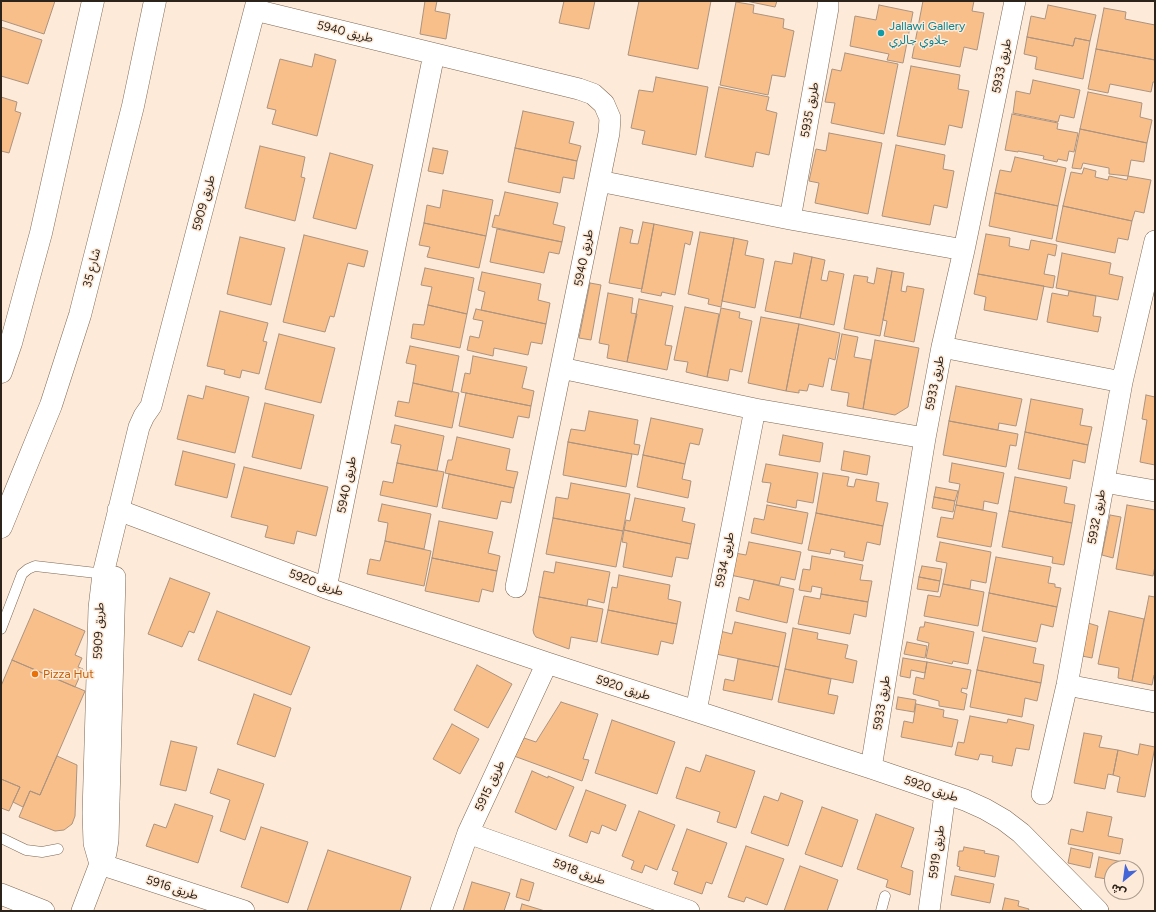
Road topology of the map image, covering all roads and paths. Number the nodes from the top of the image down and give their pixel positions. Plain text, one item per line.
1 (93, 1) edge
2 (155, 1) edge
3 (828, 1) edge
4 (1015, 1) edge
5 (256, 6) edge
6 (434, 54) junction
7 (599, 181) junction
8 (790, 219) junction
9 (1155, 242) edge
10 (964, 250) junction
11 (942, 347) junction
12 (561, 368) junction
13 (1, 372) edge
14 (1122, 382) junction
15 (755, 409) junction
16 (925, 438) junction
17 (1104, 482) junction
18 (1155, 491) edge
19 (124, 512) junction
20 (1, 527) edge
21 (109, 574) junction
22 (516, 587) dead end
23 (326, 588) junction
24 (1, 628) edge
25 (547, 663) junction
26 (1068, 685) junction
27 (1155, 702) edge
28 (696, 711) junction
29 (871, 768) junction
30 (944, 794) junction
31 (1042, 794) dead end
32 (468, 832) junction
33 (1, 838) edge
34 (58, 849) dead end
35 (100, 864) junction
36 (1, 894) edge
37 (885, 896) dead end
38 (44, 911) edge
39 (82, 911) edge
40 (244, 911) edge
41 (441, 911) edge
42 (690, 911) edge
43 (881, 911) edge
44 (929, 911) edge
45 (1098, 911) edge

1 - 13 main road
2 - 20 main road, شارع 35
3 - 8 street, طريق 5935
4 - 10 street, طريق 5933
5 - 6 street, طريق 5940
5 - 19 street, طريق 5909
6 - 7 street, طريق 5940
6 - 23 street, طريق 5940
7 - 8 street
7 - 12 street, طريق 5940
8 - 10 street
9 - 14 street, طريق 5932
10 - 11 street, طريق 5933
11 - 14 street
11 - 16 street, طريق 5933
12 - 15 street
12 - 22 street, طريق 5940
14 - 17 street, طريق 5932
15 - 16 street
15 - 28 street, طريق 5934
16 - 29 street, طريق 5933
17 - 18 street
17 - 26 street, طريق 5932
19 - 21 street, طريق 5909
19 - 23 street, طريق 5920
21 - 24 lane
21 - 35 street, طريق 5909
23 - 25 street, طريق 5920
25 - 28 street, طريق 5920
25 - 32 street, طريق 5915
26 - 27 street
26 - 31 street, طريق 5932
28 - 29 street, طريق 5920
29 - 30 street, طريق 5920
30 - 44 street, طريق 5919
30 - 45 street, طريق 5920
32 - 41 street, طريق 5915
32 - 42 street, طريق 5918
33 - 34 lane
35 - 39 street
35 - 40 street, طريق 5916
36 - 38 street
37 - 43 lane

